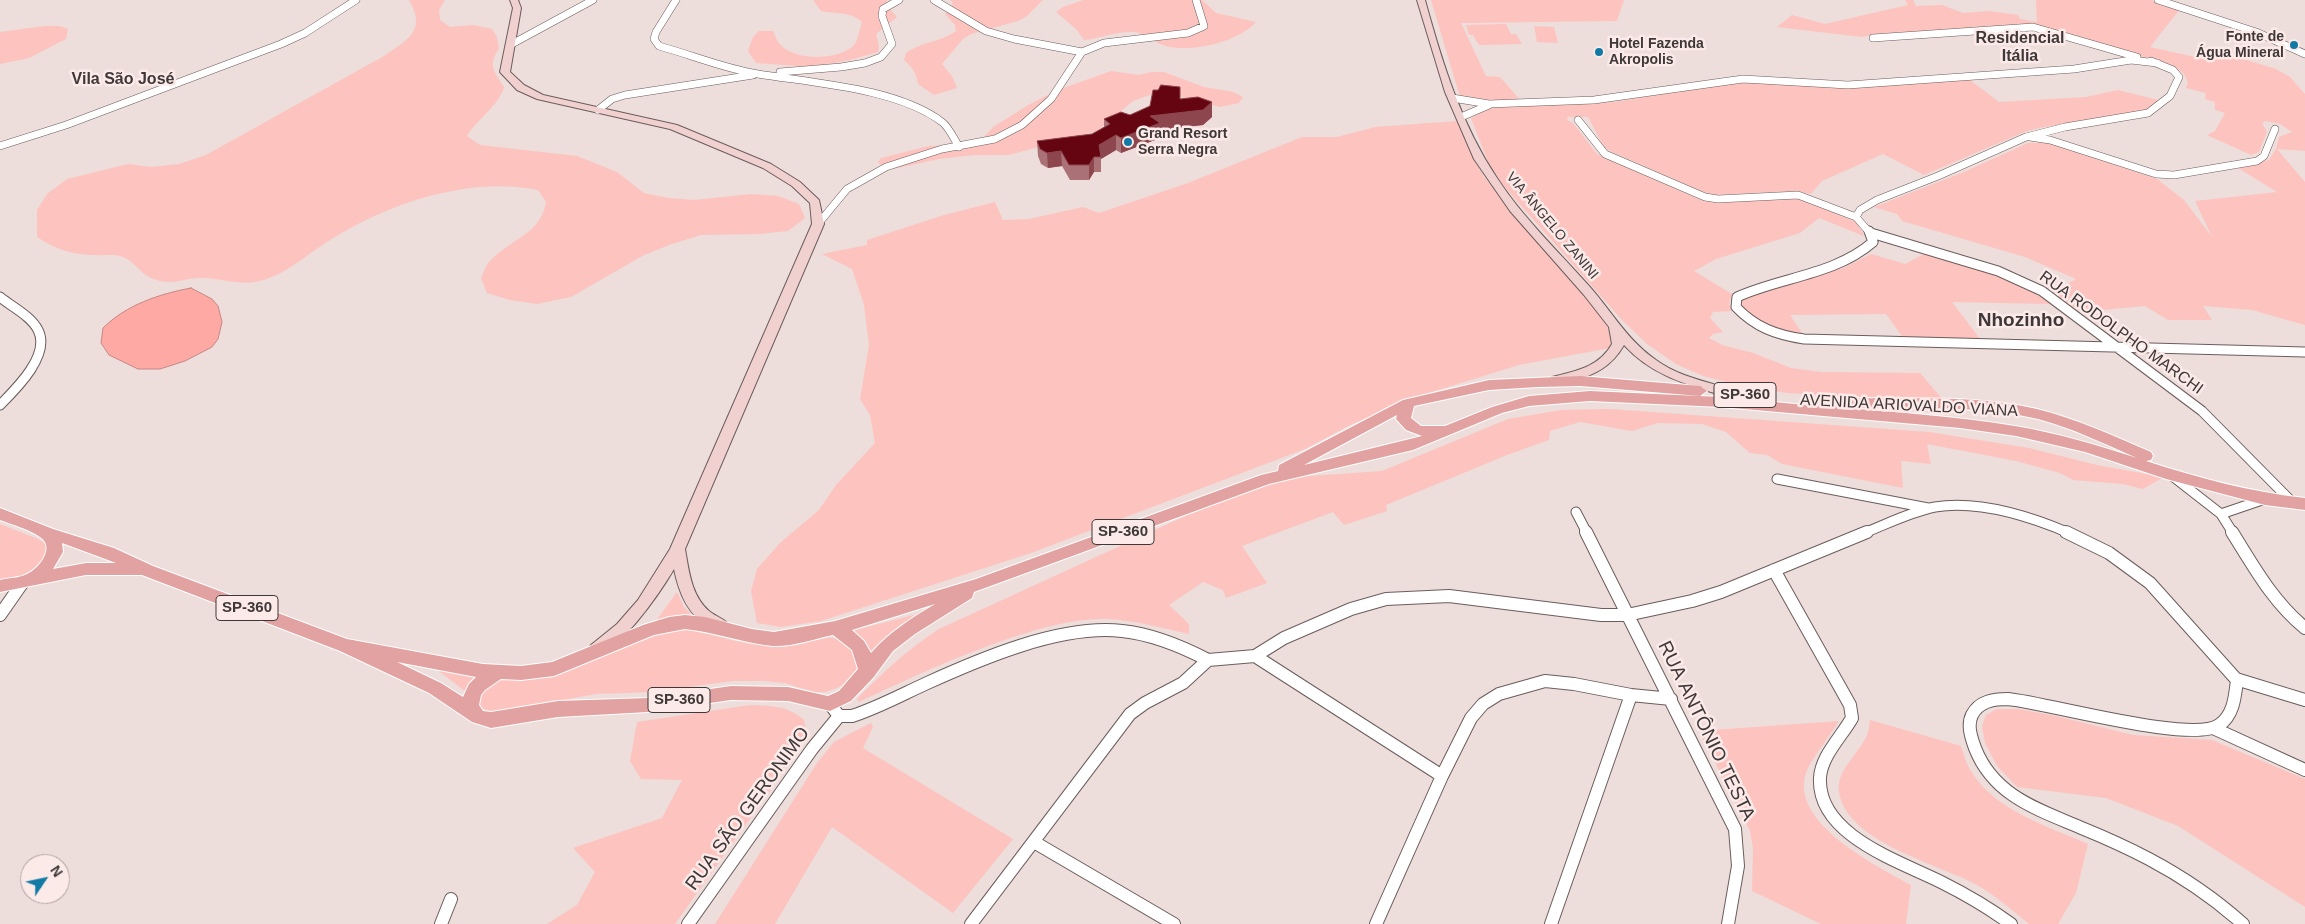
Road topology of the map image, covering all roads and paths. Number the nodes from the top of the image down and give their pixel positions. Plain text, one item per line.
1 (356, 0) edge
2 (514, 0) edge
3 (593, 0) edge
4 (676, 0) edge
5 (899, 0) edge
6 (934, 0) edge
7 (1196, 0) edge
8 (1421, 0) edge
9 (2158, 0) edge
10 (1873, 38) dead end
11 (2096, 44) junction
12 (510, 45) junction
13 (1082, 52) junction
14 (2305, 54) edge
15 (2118, 62) junction
16 (2157, 63) junction
17 (757, 74) junction
18 (1452, 98) junction
19 (1490, 104) junction
20 (598, 110) junction
21 (1461, 117) junction
22 (1578, 120) dead end
23 (2065, 127) junction
24 (2275, 128) dead end
25 (2026, 136) junction
26 (0, 146) edge
27 (959, 146) junction
28 (2074, 148) junction
29 (1856, 217) junction
30 (818, 224) junction
31 (1871, 233) junction
32 (0, 297) edge
33 (1614, 327) junction
34 (2120, 348) junction
35 (2304, 353) edge
36 (1538, 382) junction
37 (1732, 394) junction
38 (1408, 403) junction
39 (0, 405) edge
40 (2031, 413) junction
41 (1454, 428) junction
42 (2022, 432) junction
43 (2171, 475) junction
44 (1777, 478) dead end
45 (1266, 479) junction
46 (2231, 489) junction
47 (2265, 499) junction
48 (2298, 503) edge
49 (1928, 508) junction
50 (1576, 512) dead end
51 (0, 514) edge
52 (2221, 514) junction
53 (47, 533) junction
54 (677, 548) junction
55 (147, 570) junction
56 (1774, 570) junction
57 (29, 580) junction
58 (980, 584) junction
59 (0, 586) edge
60 (1627, 615) junction
61 (0, 616) edge
62 (835, 628) junction
63 (2305, 628) edge
64 (726, 629) junction
65 (346, 646) junction
66 (1255, 656) junction
67 (581, 660) junction
68 (1208, 660) junction
69 (499, 672) junction
70 (867, 673) junction
71 (2237, 680) junction
72 (1631, 695) junction
73 (1671, 699) junction
74 (2305, 700) edge
75 (834, 710) junction
76 (478, 717) junction
77 (2213, 728) junction
78 (2305, 770) edge
79 (1442, 776) junction
80 (1034, 842) junction
81 (452, 899) dead end
82 (441, 924) edge
83 (688, 924) edge
84 (971, 924) edge
85 (1174, 924) edge
86 (1376, 924) edge
87 (1551, 924) edge
88 (1728, 924) edge
89 (2011, 924) edge
90 (2243, 924) edge

1 - 26 street
2 - 12 street
3 - 12 street
4 - 17 street
5 - 17 street
6 - 13 street
7 - 13 street
8 - 18 street, VIA ÂNGELO ZANINI
9 - 14 street
10 - 11 street
11 - 15 street
11 - 16 street
12 - 20 street
13 - 27 street
15 - 16 street
15 - 19 street
16 - 23 street
17 - 20 street
17 - 27 street
18 - 19 street
18 - 21 street, VIA ÂNGELO ZANINI
19 - 21 street
20 - 30 street
21 - 33 street, VIA ÂNGELO ZANINI
22 - 29 street
23 - 25 street
23 - 28 street
24 - 28 street
25 - 28 street
25 - 29 street
27 - 30 street
29 - 31 street
30 - 54 street
31 - 34 street, RUA RODOLPHO MARCHI
31 - 34 street
32 - 39 street
33 - 36 street
33 - 37 street, VIA ÂNGELO ZANINI
34 - 35 street
34 - 48 street, RUA RODOLPHO MARCHI
36 - 37 main road, AVENIDA ARIOVALDO VIANA / SP-360
36 - 38 main road, AVENIDA ARIOVALDO VIANA / SP-360
37 - 40 main road, AVENIDA ARIOVALDO VIANA / SP-360
38 - 41 main road, SP-360
38 - 45 main road, AVENIDA ARIOVALDO VIANA / SP-360
40 - 42 main road
40 - 46 main road, AVENIDA ARIOVALDO VIANA / SP-360
41 - 42 main road, AVENIDA ARIOVALDO VIANA / SP-360
41 - 45 main road, AVENIDA ARIOVALDO VIANA / SP-360
42 - 43 main road, AVENIDA ARIOVALDO VIANA / SP-360
43 - 46 main road, AVENIDA ARIOVALDO VIANA / SP-360
43 - 52 street
44 - 49 street
45 - 58 main road, SP-360
46 - 47 main road, SP-360
47 - 48 main road, SP-360
47 - 52 street
49 - 56 street
49 - 71 street
50 - 60 street, RUA ANTÔNIO TESTA
51 - 53 main road, SP-360
52 - 63 street
53 - 55 main road, SP-360
53 - 57 main road
54 - 64 street
54 - 67 street
55 - 57 main road, SP-360
55 - 65 main road, SP-360
56 - 60 street
56 - 89 street
57 - 59 main road, SP-360
57 - 61 street
58 - 62 main road, SP-360
58 - 70 main road, SP-360
60 - 66 street
60 - 73 street, RUA ANTÔNIO TESTA
62 - 64 main road, SP-360
62 - 70 main road
64 - 67 main road, SP-360
65 - 69 main road, SP-360
65 - 76 main road, SP-360
66 - 68 street
66 - 79 street
67 - 69 main road, SP-360
68 - 75 street
68 - 80 street
69 - 76 main road
70 - 75 main road, SP-360
71 - 74 street
71 - 77 street
72 - 73 street
72 - 79 street
72 - 87 street
73 - 88 street, RUA ANTÔNIO TESTA
75 - 76 main road, SP-360
75 - 83 street, RUA SÃO GERONIMO
77 - 78 street
77 - 90 street
79 - 86 street
80 - 84 street
80 - 85 street
81 - 82 street

